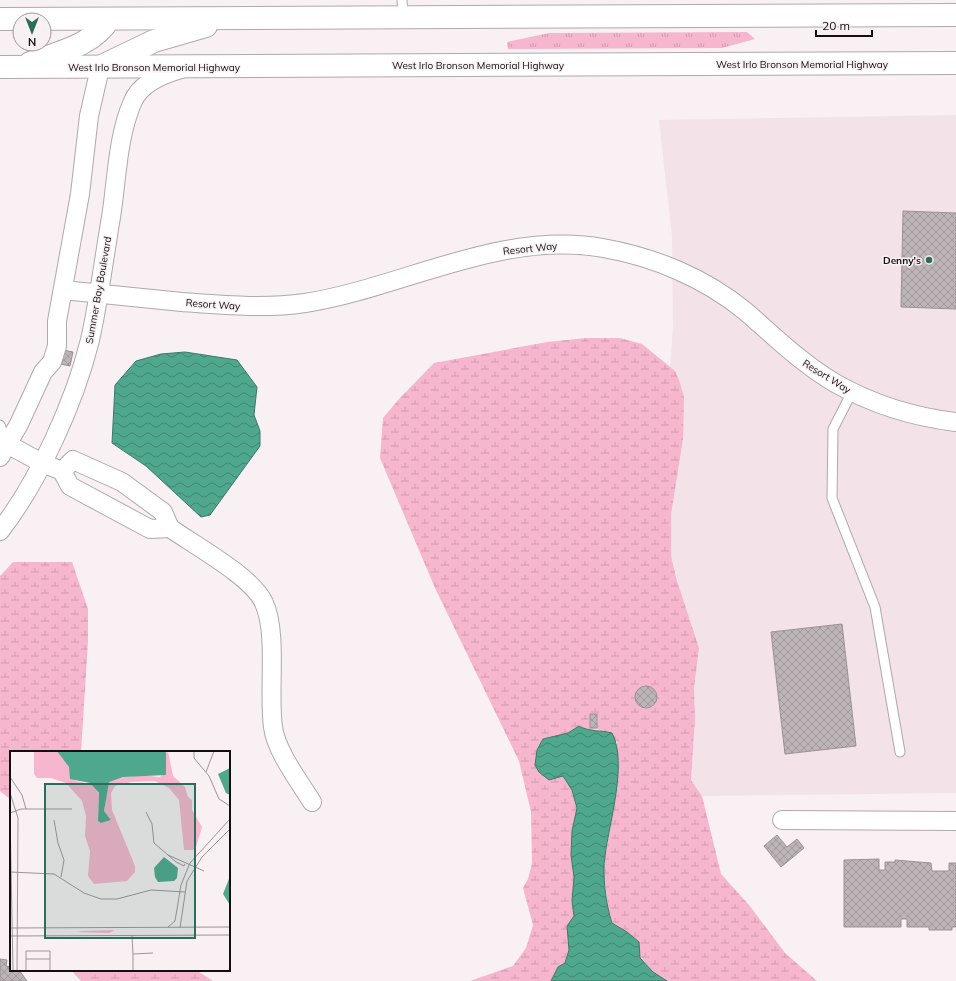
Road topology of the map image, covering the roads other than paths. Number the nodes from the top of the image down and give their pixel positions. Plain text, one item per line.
1 (402, 9) edge
2 (956, 15) edge
3 (0, 19) edge
4 (109, 19) junction
5 (230, 19) junction
6 (956, 63) edge
7 (10, 67) edge
8 (190, 67) junction
9 (100, 68) junction
10 (63, 290) junction
11 (98, 294) junction
12 (852, 392) junction
13 (956, 422) edge
14 (0, 426) edge
15 (2, 449) edge
16 (42, 463) junction
17 (62, 471) junction
18 (126, 484) junction
19 (115, 510) junction
20 (170, 528) junction
21 (0, 531) edge
22 (900, 752) dead end
23 (312, 802) dead end
24 (782, 820) dead end
25 (956, 821) edge

1 - 2 highway
1 - 5 highway
3 - 4 highway
4 - 5 highway
4 - 7 highway
5 - 9 highway
6 - 8 highway, West Irlo Bronson Memorial Highway
7 - 9 highway, West Irlo Bronson Memorial Highway
8 - 9 highway, West Irlo Bronson Memorial Highway
8 - 11 street, Summer Bay Boulevard
9 - 10 street
10 - 11 street, Resort Way
10 - 15 street
11 - 12 street, Resort Way
11 - 16 street, Summer Bay Boulevard
12 - 13 street, Resort Way
12 - 22 lane
14 - 15 lane
15 - 16 street
16 - 17 street
16 - 21 street, Summer Bay Boulevard
17 - 18 street
17 - 19 street
18 - 19 street
18 - 20 street
19 - 20 street
20 - 23 street
24 - 25 street

